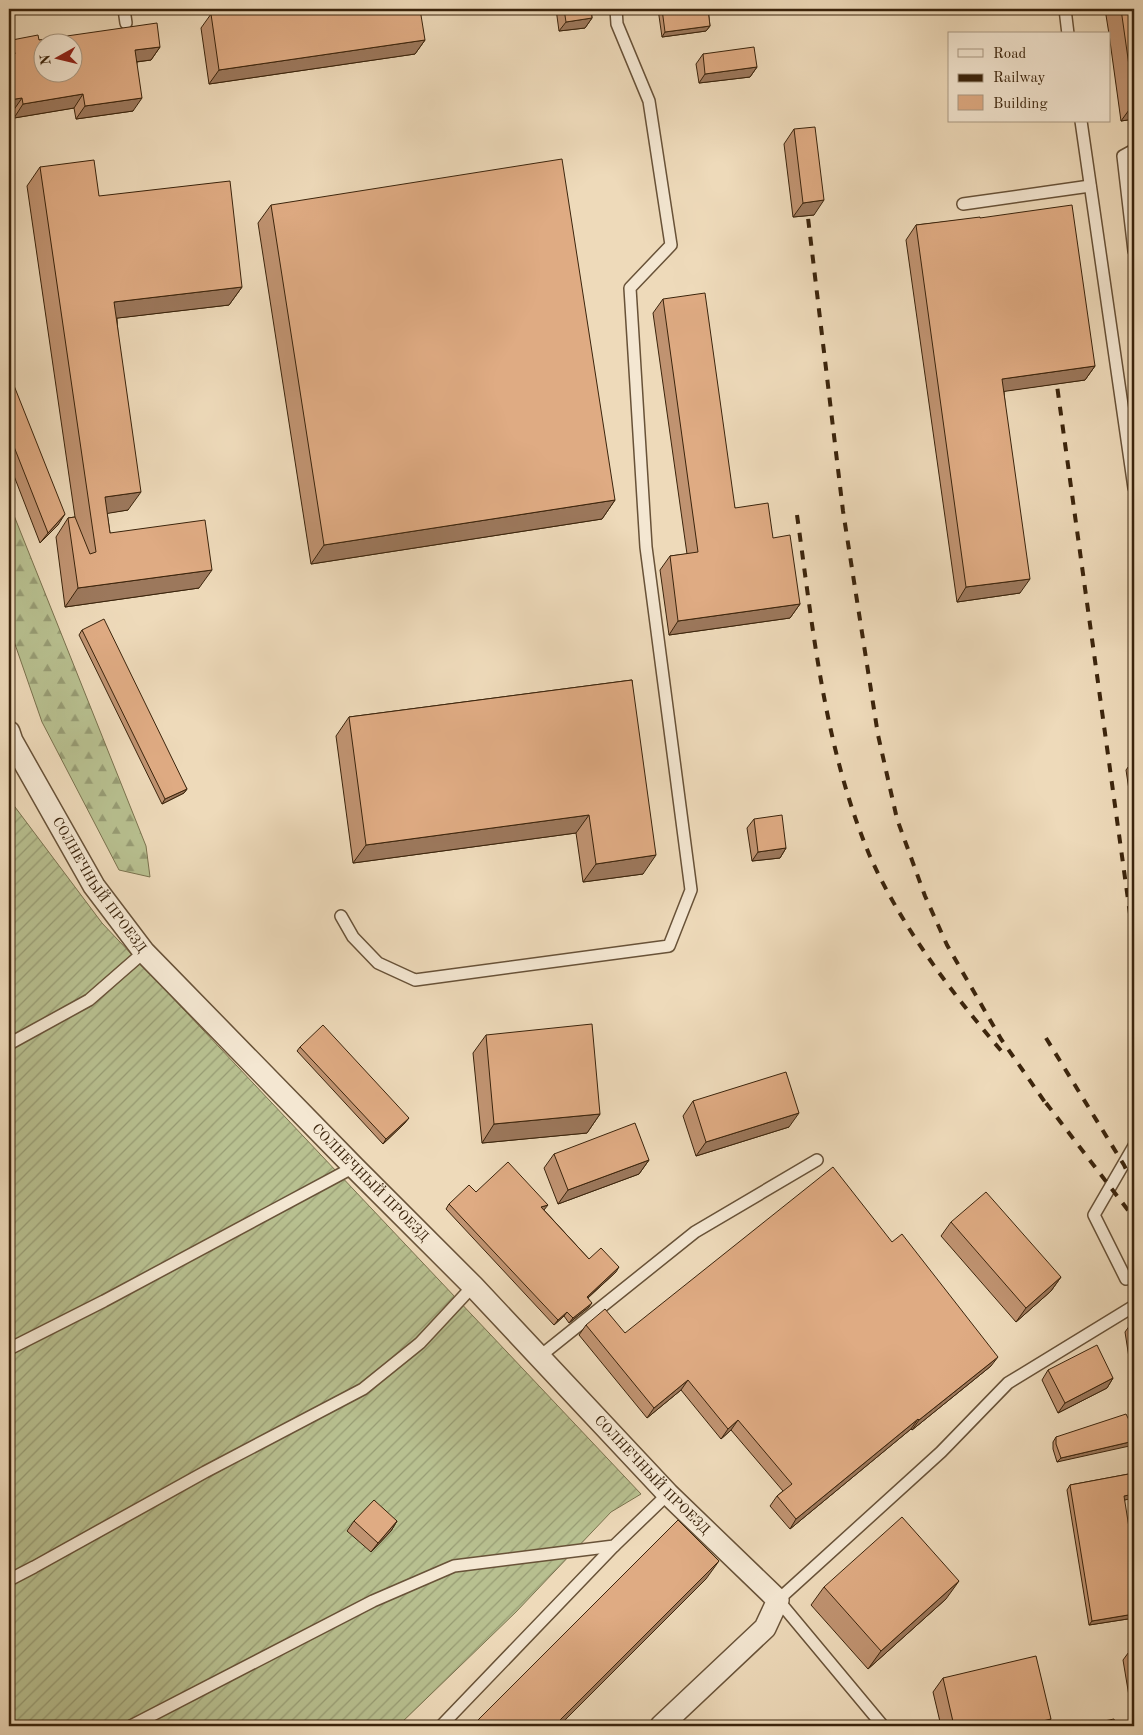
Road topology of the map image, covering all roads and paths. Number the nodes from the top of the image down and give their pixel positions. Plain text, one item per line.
1 (124, 9) edge
2 (616, 9) edge
3 (1065, 9) edge
4 (126, 23) dead end
5 (1068, 32) edge
6 (1081, 122) edge
7 (1134, 150) edge
8 (1090, 186) junction
9 (962, 204) dead end
10 (1134, 251) edge
11 (1130, 423) edge
12 (1134, 488) edge
13 (9, 732) edge
14 (341, 916) dead end
15 (144, 952) junction
16 (9, 1044) edge
17 (1134, 1146) edge
18 (817, 1160) dead end
19 (354, 1167) junction
20 (1126, 1279) dead end
21 (473, 1286) junction
22 (1134, 1306) edge
23 (9, 1349) edge
24 (539, 1357) junction
25 (668, 1494) junction
26 (614, 1546) junction
27 (9, 1580) edge
28 (778, 1600) junction
29 (131, 1726) edge
30 (441, 1726) edge
31 (661, 1726) edge
32 (882, 1726) edge

1 - 4 lane
2 - 14 lane
3 - 5 lane
6 - 8 lane
7 - 10 lane
8 - 9 lane
8 - 11 lane
11 - 12 lane
13 - 15 street, СОЛНЕЧНЫЙ ПРОЕЗД
15 - 16 lane
15 - 19 street, СОЛНЕЧНЫЙ ПРОЕЗД
17 - 20 lane
18 - 24 lane
19 - 21 street, СОЛНЕЧНЫЙ ПРОЕЗД
19 - 23 lane
21 - 24 street, СОЛНЕЧНЫЙ ПРОЕЗД
21 - 27 lane
22 - 28 lane
24 - 25 street, СОЛНЕЧНЫЙ ПРОЕЗД
25 - 26 lane
25 - 28 street, СОЛНЕЧНЫЙ ПРОЕЗД
26 - 29 lane
26 - 30 lane
28 - 31 street
28 - 32 lane

